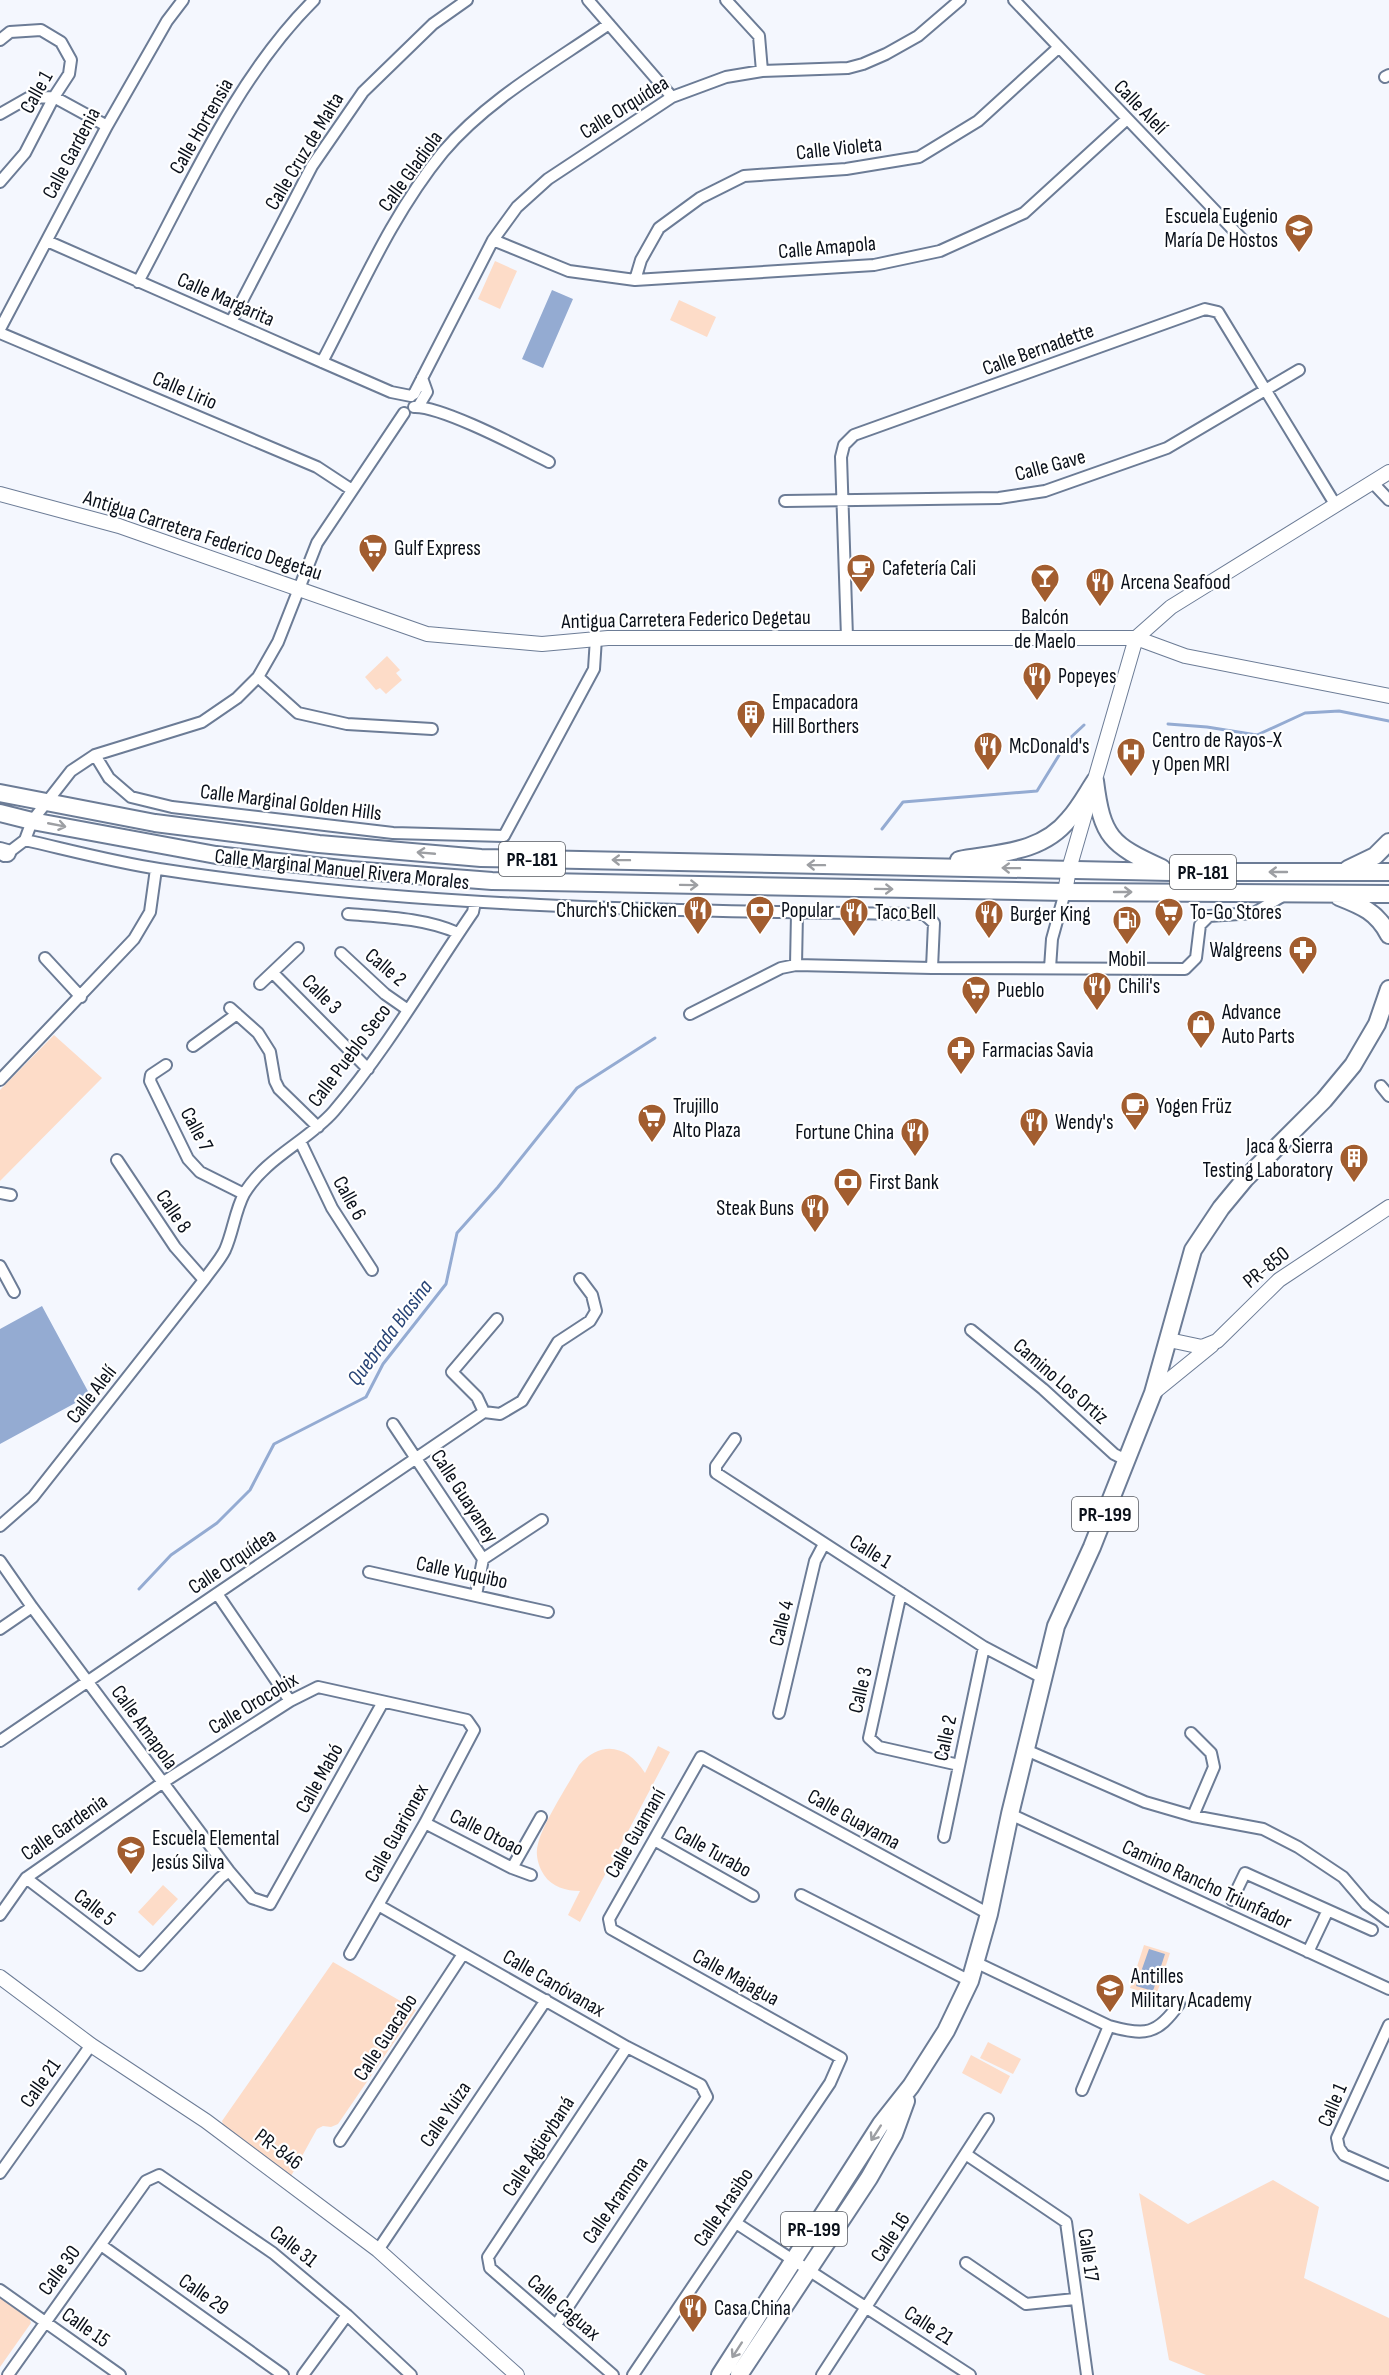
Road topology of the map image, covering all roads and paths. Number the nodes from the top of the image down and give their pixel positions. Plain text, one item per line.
1 (183, 0) edge
2 (314, 0) edge
3 (467, 0) edge
4 (588, 0) edge
5 (726, 0) edge
6 (960, 0) edge
7 (1014, 0) edge
8 (609, 24) junction
9 (0, 40) edge
10 (1058, 48) junction
11 (762, 71) junction
12 (54, 97) junction
13 (672, 97) junction
14 (0, 114) edge
15 (1126, 119) junction
16 (107, 126) junction
17 (0, 182) edge
18 (1242, 239) dead end
19 (493, 240) junction
20 (47, 241) junction
21 (635, 280) junction
22 (138, 282) junction
23 (231, 322) junction
24 (0, 331) edge
25 (321, 362) junction
26 (1299, 370) dead end
27 (1266, 390) junction
28 (411, 404) junction
29 (549, 462) dead end
30 (1389, 472) edge
31 (1372, 482) junction
32 (352, 490) junction
33 (0, 494) edge
34 (843, 499) junction
35 (785, 501) dead end
36 (1389, 501) edge
37 (1335, 504) junction
38 (298, 588) junction
39 (847, 637) junction
40 (596, 638) junction
41 (1136, 638) junction
42 (258, 677) junction
43 (1389, 696) edge
44 (432, 729) dead end
45 (95, 755) junction
46 (1095, 781) junction
47 (0, 793) edge
48 (47, 802) junction
49 (0, 813) edge
50 (32, 821) junction
51 (25, 840) junction
52 (1389, 842) edge
53 (2, 854) edge
54 (924, 867) junction
55 (156, 869) junction
56 (1069, 869) junction
57 (1171, 872) junction
58 (1389, 872) edge
59 (1337, 873) junction
60 (1065, 892) junction
61 (1290, 892) junction
62 (1330, 893) junction
63 (1389, 894) edge
64 (475, 902) junction
65 (797, 913) junction
66 (348, 914) dead end
67 (458, 933) junction
68 (1389, 935) edge
69 (298, 948) dead end
70 (340, 953) dead end
71 (45, 958) dead end
72 (796, 965) junction
73 (932, 968) junction
74 (1050, 968) junction
75 (273, 973) junction
76 (260, 984) dead end
77 (1389, 989) edge
78 (81, 997) junction
79 (408, 1010) junction
80 (690, 1014) dead end
81 (193, 1046) dead end
82 (166, 1065) dead end
83 (368, 1069) junction
84 (0, 1080) edge
85 (1381, 1086) dead end
86 (1389, 1096) edge
87 (318, 1127) junction
88 (300, 1141) junction
89 (117, 1160) dead end
90 (244, 1194) junction
91 (1389, 1207) edge
92 (0, 1266) edge
93 (372, 1270) dead end
94 (580, 1279) dead end
95 (204, 1280) junction
96 (15, 1293) dead end
97 (497, 1319) dead end
98 (971, 1330) dead end
99 (1169, 1341) junction
100 (1217, 1341) junction
101 (1153, 1393) junction
102 (484, 1412) junction
103 (393, 1424) dead end
104 (735, 1438) dead end
105 (418, 1458) junction
106 (1126, 1460) junction
107 (542, 1520) dead end
108 (0, 1526) edge
109 (824, 1544) junction
110 (483, 1558) junction
111 (0, 1560) edge
112 (369, 1572) dead end
113 (902, 1593) junction
114 (218, 1595) junction
115 (476, 1595) junction
116 (32, 1607) junction
117 (548, 1612) dead end
118 (0, 1629) edge
119 (984, 1647) junction
120 (1043, 1678) junction
121 (88, 1681) junction
122 (290, 1701) junction
123 (383, 1702) junction
124 (779, 1713) dead end
125 (474, 1730) joint
126 (1191, 1733) dead end
127 (0, 1741) edge
128 (1026, 1750) junction
129 (701, 1757) joint
130 (959, 1765) junction
131 (162, 1783) junction
132 (1010, 1814) junction
133 (1193, 1816) junction
134 (541, 1817) dead end
135 (425, 1823) junction
136 (944, 1837) dead end
137 (654, 1840) junction
138 (512, 1868) junction
139 (229, 1871) junction
140 (531, 1875) dead end
141 (26, 1878) junction
142 (801, 1895) dead end
143 (753, 1896) dead end
144 (1232, 1900) dead end
145 (270, 1904) joint
146 (378, 1905) junction
147 (1327, 1912) junction
148 (989, 1914) junction
149 (0, 1915) edge
150 (1389, 1921) edge
151 (611, 1929) joint
152 (1371, 1930) dead end
153 (1308, 1952) junction
154 (350, 1954) dead end
155 (463, 1954) junction
156 (975, 1962) junction
157 (0, 1977) edge
158 (970, 1981) junction
159 (1389, 1989) edge
160 (546, 2000) junction
161 (1179, 2004) dead end
162 (1389, 2025) edge
163 (1109, 2026) junction
164 (91, 2045) junction
165 (627, 2047) junction
166 (842, 2058) joint
167 (911, 2086) junction
168 (1082, 2090) dead end
169 (707, 2097) joint
170 (988, 2119) dead end
171 (340, 2141) dead end
172 (967, 2155) junction
173 (0, 2173) edge
174 (1389, 2175) edge
175 (142, 2187) joint
176 (736, 2223) junction
177 (101, 2245) junction
178 (378, 2250) junction
179 (794, 2262) junction
180 (966, 2263) dead end
181 (490, 2268) joint
182 (808, 2272) junction
183 (0, 2290) edge
184 (1075, 2299) junction
185 (866, 2308) junction
186 (347, 2315) junction
187 (46, 2322) junction
188 (556, 2325) junction
189 (8, 2375) edge
190 (120, 2375) edge
191 (283, 2375) edge
192 (303, 2375) edge
193 (411, 2375) edge
194 (517, 2375) edge
195 (612, 2375) edge
196 (633, 2375) edge
197 (720, 2375) edge
198 (739, 2375) edge
199 (822, 2375) edge
200 (970, 2375) edge
201 (1087, 2375) edge

1 - 16 street, Calle Gardenia
2 - 22 street, Calle Hortensia
3 - 23 street, Calle Cruz de Malta
4 - 8 street
5 - 11 street
6 - 11 street, Calle Orquídea
7 - 10 street, Calle Alelí
8 - 13 street
8 - 25 street, Calle Gladiola
9 - 12 street, Calle 1
10 - 15 street, Calle Alelí
10 - 21 street, Calle Violeta
11 - 13 street, Calle Orquídea
12 - 14 street
12 - 16 street
12 - 17 street, Calle 1
13 - 19 street, Calle Orquídea
15 - 18 street, Calle Alelí
15 - 21 street, Calle Amapola
16 - 20 street, Calle Gardenia
19 - 21 street, Calle Amapola
19 - 28 street, Calle Orquídea
20 - 22 street, Calle Margarita
20 - 24 street, Calle Gardenia
22 - 23 street, Calle Margarita
23 - 25 street, Calle Margarita
24 - 32 street, Calle Lirio
25 - 28 street, Calle Margarita
26 - 27 street, Calle Gave
27 - 34 street, Calle Gave
27 - 34 street, Calle Bernadette
27 - 37 street, Calle Bernadette
28 - 29 street
28 - 32 street
30 - 31 street
31 - 36 street
31 - 37 street
32 - 38 street
33 - 38 street, Antigua Carretera Federico Degetau
34 - 35 street, Calle Gave
34 - 39 street, Calle Bernadette
37 - 41 street
38 - 40 street, Antigua Carretera Federico Degetau
38 - 42 street
39 - 40 street, Antigua Carretera Federico Degetau
39 - 41 street, Antigua Carretera Federico Degetau
40 - 45 street, Calle Marginal Golden Hills
41 - 43 street, Antigua Carretera Federico Degetau
41 - 46 street
42 - 44 street
42 - 45 street
45 - 48 street
46 - 54 main road
46 - 56 street
46 - 57 main road
47 - 48 main road, PR-181
48 - 50 street
54 -> 48 main road, PR-181
49 - 50 main road, PR-181
50 - 51 street
50 -> 60 main road, PR-181
51 - 53 street
51 - 55 street, Calle Marginal Manuel Rivera Morales
52 - 59 main road
56 -> 54 main road, PR-181
55 - 64 street, Calle Marginal Manuel Rivera Morales
55 - 78 street
56 - 57 main road, PR-181
56 - 60 street
59 -> 57 main road, PR-181
58 - 59 main road, PR-181
60 -> 61 main road, PR-181
60 - 74 street
61 - 62 main road, PR-181
61 - 74 street
62 - 63 main road, PR-181
62 - 68 main road
64 - 65 street, Calle Marginal Manuel Rivera Morales
64 - 67 street, Calle Pueblo Seco
65 - 72 street
65 - 73 street, Calle Marginal Manuel Rivera Morales
66 - 67 street
67 - 79 street, Calle Pueblo Seco
69 - 75 street
70 - 79 street, Calle 2
71 - 78 street
72 - 73 street
72 - 80 street
73 - 74 street
75 - 76 street
75 - 83 street, Calle 3
77 - 99 main road, PR-199
78 - 84 street
79 - 83 street, Calle Pueblo Seco
81 - 87 street
82 - 90 street, Calle 7
83 - 87 street, Calle Pueblo Seco
85 - 86 street
87 - 88 street, Calle Pueblo Seco
88 - 90 street, Calle Pueblo Seco
88 - 93 street, Calle 6
89 - 95 street, Calle 8
90 - 95 street, Calle Pueblo Seco
91 - 100 street, PR-850 / PR-850
92 - 96 street
94 - 102 street
95 - 108 street, Calle Alelí
97 - 102 street
98 - 106 street, Camino Los Ortiz
99 - 100 street
99 - 101 main road, PR-199
100 - 101 street, PR-850
101 - 106 main road, PR-199
102 - 105 street, Calle Orquídea
103 - 105 street, Calle Guayaney
104 - 109 street, Calle 1
105 - 110 street, Calle Guayaney
105 - 114 street, Calle Orquídea
106 - 120 main road, PR-199
107 - 110 street
109 - 113 street, Calle 1
109 - 124 street, Calle 4
110 - 115 street, Calle Guayaney
111 - 116 street, Calle Amapola
112 - 115 street, Calle Yuquibo
113 - 119 street, Calle 1
113 - 130 street, Calle 3
114 - 121 street, Calle Orquídea
114 - 122 street
115 - 117 street, Calle Yuquibo
116 - 118 street
116 - 121 street, Calle Amapola
119 - 120 street, Calle 1
119 - 130 street, Calle 2
120 - 128 main road, PR-199
121 - 127 street, Calle Orquídea
121 - 131 street, Calle Amapola
122 - 123 street, Calle Orocobix
122 - 131 street, Calle Orocobix
123 - 125 street, Calle Orocobix
123 - 145 street, Calle Mabó
125 - 135 street, Calle Guarionex
126 - 133 street
128 - 132 main road, PR-199
128 - 133 street
129 - 137 street, Calle Guamaní
129 - 148 street, Calle Guayama
130 - 136 street, Calle 2
131 - 139 street, Calle Amapola
131 - 141 street, Calle Gardenia
132 - 148 main road, PR-199
132 - 153 street, Camino Rancho Triunfador
133 - 150 street
134 - 138 street
135 - 138 street, Calle Otoao
135 - 146 street, Calle Guarionex
137 - 143 street, Calle Turabo
137 - 151 street, Calle Guamaní
138 - 140 street, Calle Otoao
139 - 141 street, Calle 5
139 - 145 street, Calle Amapola
141 - 149 street, Calle Gardenia
142 - 158 street
144 - 147 street
146 - 154 street, Calle Guarionex
146 - 155 street, Calle Canóvanax
147 - 152 street
147 - 153 street
148 - 156 main road, PR-199
151 - 166 street, Calle Majagua
153 - 159 street, Camino Rancho Triunfador
155 - 160 street, Calle Canóvanax
155 - 171 street, Calle Guacabo
156 - 158 main road, PR-199
156 - 163 street
157 - 164 street, PR-846 / PR-846
158 - 167 main road, PR-199
160 - 165 street, Calle Canóvanax
160 - 178 street, Calle Yuiza
161 - 163 street
162 - 174 street, Calle 1
163 - 168 street
164 - 173 street, Calle 21
164 - 178 street, PR-846 / PR-846
165 - 169 street, Calle Canóvanax
165 - 181 street, Calle Agüeybaná
166 - 176 street, Calle Arasibo
167 -> 179 main road, PR-199
167 - 182 main road, PR-199
169 - 188 street, Calle Aramona
170 - 172 street, Calle 16
172 - 184 street, Calle 17
172 - 185 street, Calle 16
175 - 177 street, Calle 30
175 - 186 street, Calle 31
176 - 179 street, Calle 21
176 - 196 street, Calle Arasibo
177 - 187 street, Calle 30
177 - 191 street, Calle 29
178 - 194 street, PR-846 / PR-846
179 - 182 street, Calle 21
179 -> 197 main road, PR-199
180 - 184 street
181 - 188 street, Calle Caguax
182 - 185 street, Calle 21
182 - 198 main road, PR-199
183 - 187 street, Calle 15
184 - 201 street, Calle 17
185 - 199 street, Calle 16
185 - 200 street, Calle 21
186 - 192 street
186 - 193 street, Calle 31
187 - 189 street, Calle 30
187 - 190 street, Calle 15
188 - 195 street, Calle Caguax

